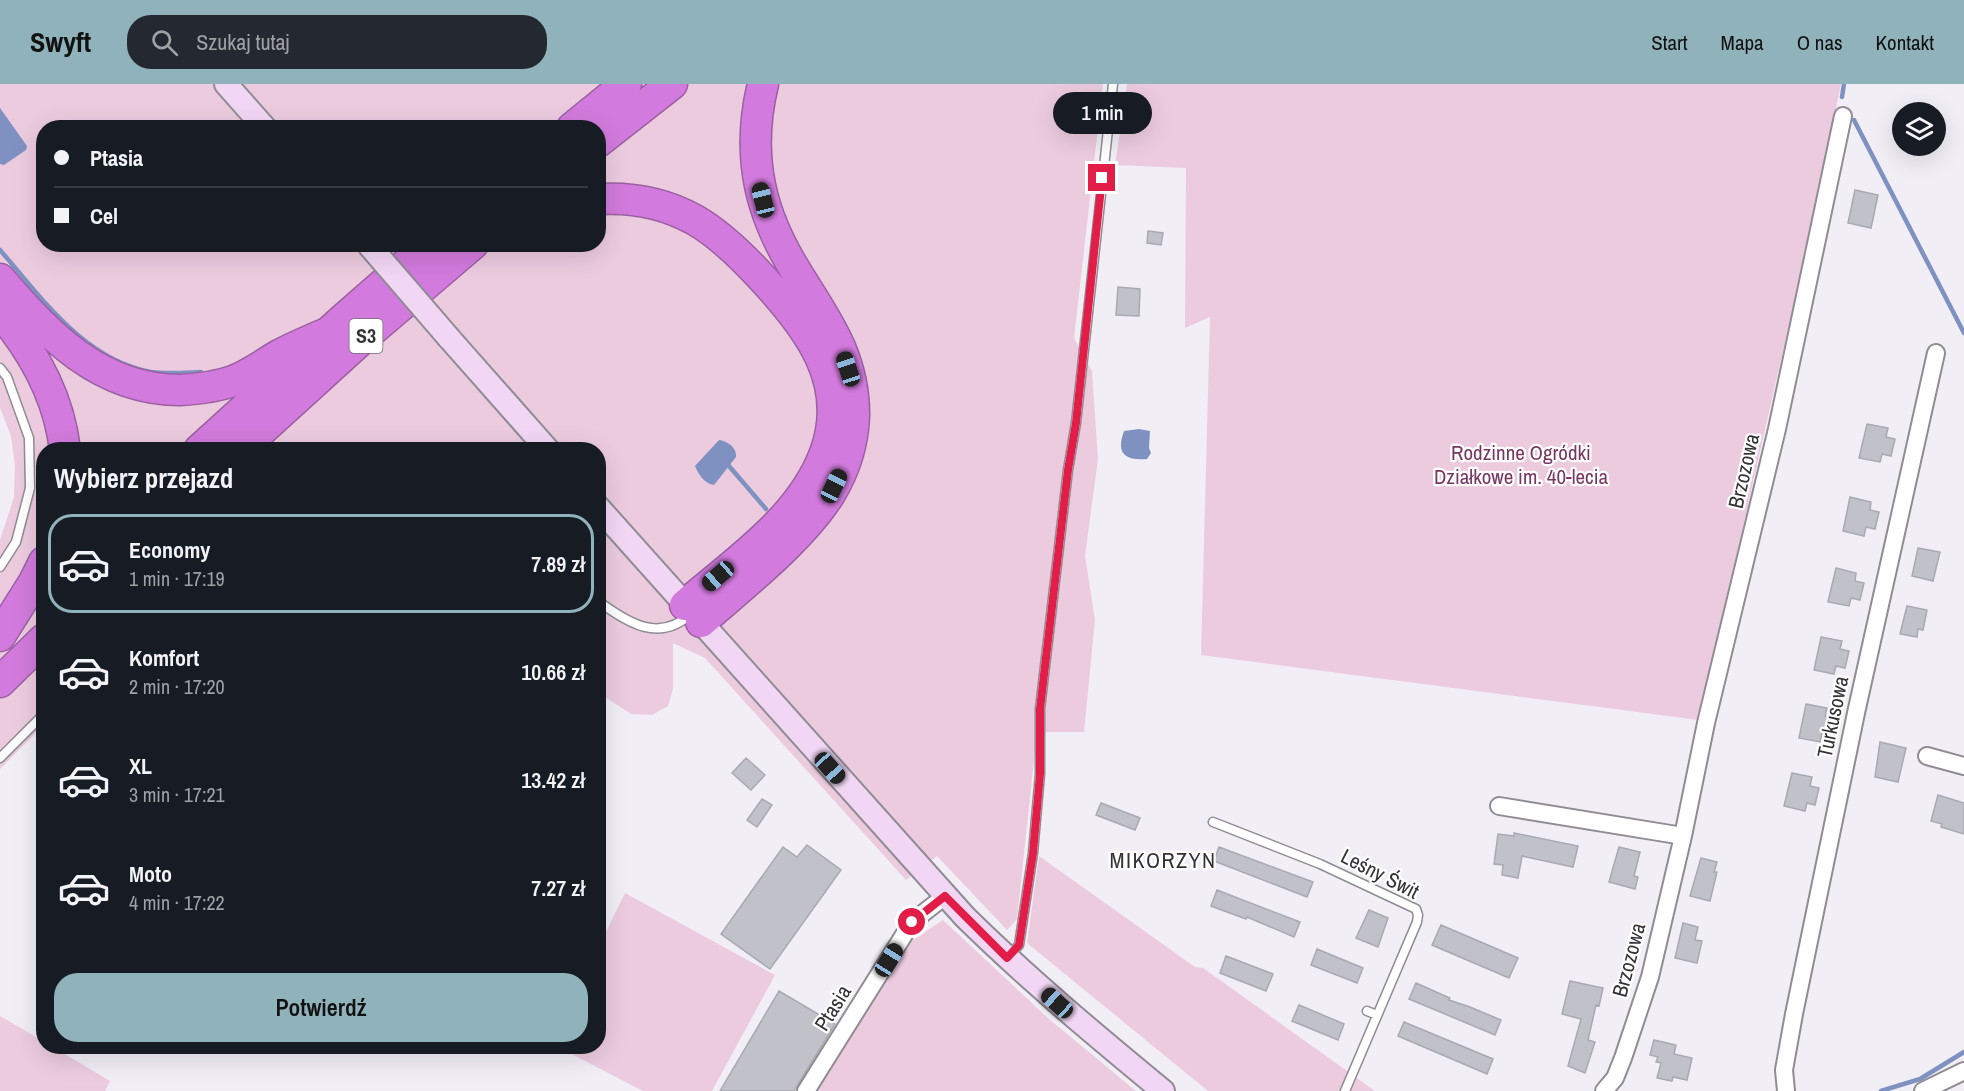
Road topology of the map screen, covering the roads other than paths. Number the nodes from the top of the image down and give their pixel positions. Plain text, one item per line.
1 (226, 84) edge
2 (626, 84) edge
3 (672, 84) edge
4 (762, 84) edge
5 (1113, 84) edge
6 (1843, 116) dead end
7 (258, 120) edge
8 (582, 120) edge
9 (606, 136) edge
10 (606, 199) edge
11 (375, 252) edge
12 (420, 252) edge
13 (464, 252) edge
14 (0, 279) edge
15 (0, 312) edge
16 (327, 333) junction
17 (1936, 353) dead end
18 (0, 368) edge
19 (64, 442) edge
20 (208, 442) edge
21 (249, 442) edge
22 (541, 442) edge
23 (606, 516) edge
24 (0, 567) edge
25 (36, 578) edge
26 (36, 606) edge
27 (606, 606) edge
28 (693, 613) junction
29 (0, 636) edge
30 (0, 641) edge
31 (36, 647) edge
32 (0, 682) edge
33 (36, 722) edge
34 (1927, 756) dead end
35 (0, 758) edge
36 (1964, 766) edge
37 (1499, 806) dead end
38 (1212, 822) dead end
39 (1683, 836) junction
40 (945, 896) junction
41 (1007, 958) junction
42 (1366, 1011) dead end
43 (1377, 1015) junction
44 (1964, 1071) edge
45 (806, 1091) edge
46 (1163, 1091) edge
47 (1345, 1091) edge
48 (1604, 1091) edge
49 (1786, 1091) edge
50 (1923, 1091) edge

1 - 7 street
2 - 8 highway
3 - 9 highway
4 - 28 highway
5 - 41 lane
6 - 39 street, Brzozowa
10 - 28 highway
11 - 22 street, bridge
12 - 16 highway, S3
13 - 21 highway, S3
14 - 16 highway
15 - 19 highway
16 - 20 highway, S3
17 - 49 street, Turkusowa
18 - 24 lane
23 - 28 street
25 - 29 highway
26 - 30 highway
27 - 28 lane
28 - 40 street
31 - 32 highway
33 - 35 lane
34 - 36 street
37 - 39 street
38 - 43 lane, Leśny Świt
39 - 48 street, Brzozowa
40 - 41 street
40 - 45 street, Ptasia
41 - 46 street
42 - 43 lane
43 - 47 lane, Leśny Świt
44 - 50 street

